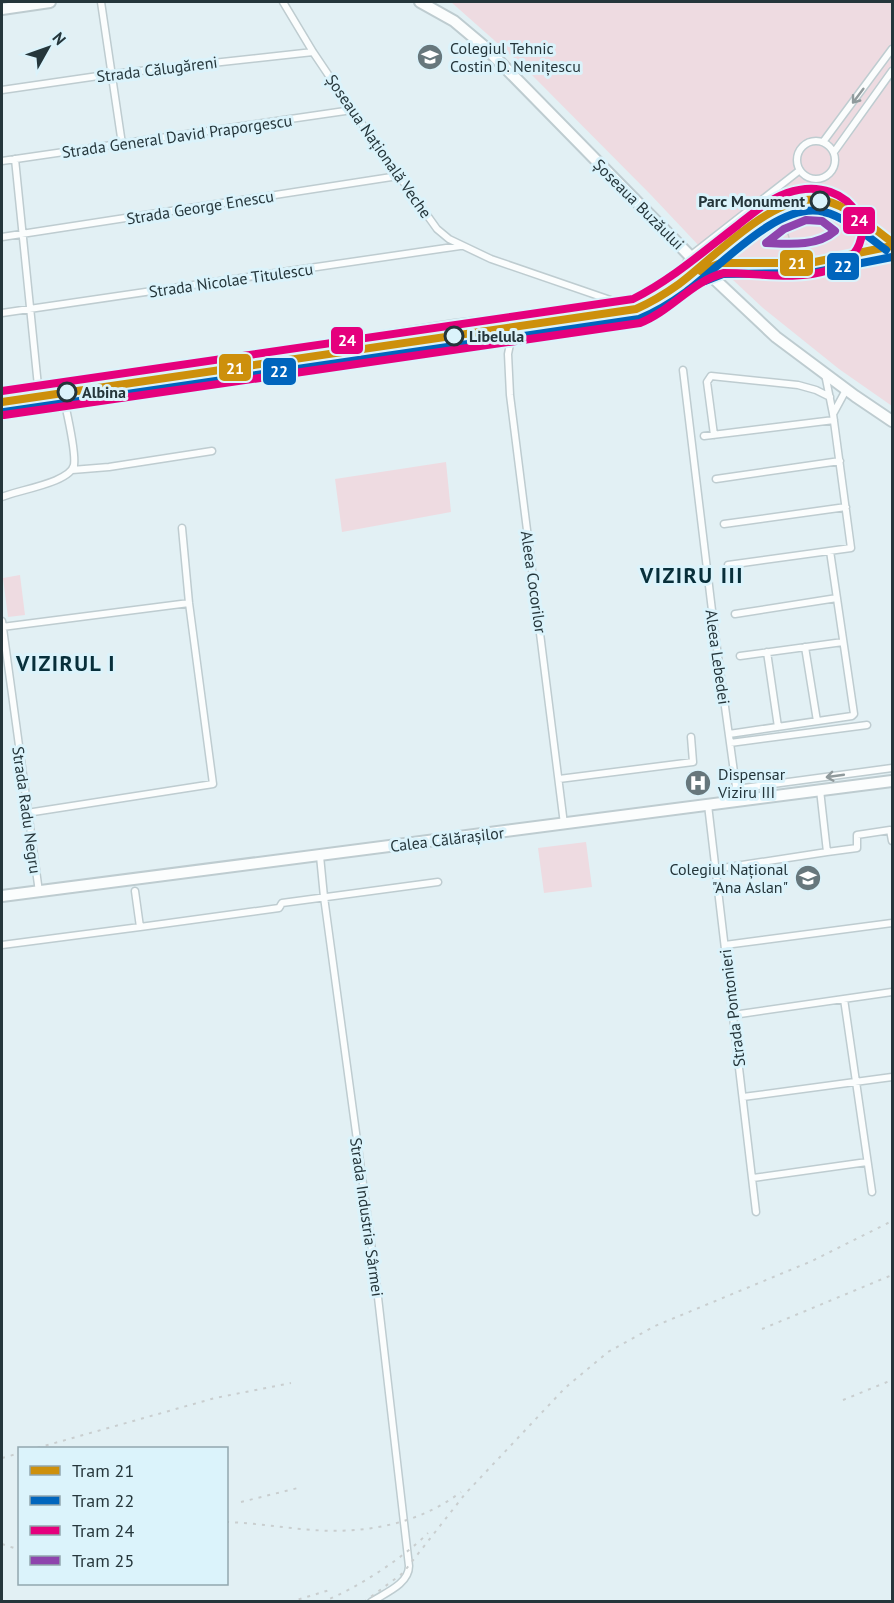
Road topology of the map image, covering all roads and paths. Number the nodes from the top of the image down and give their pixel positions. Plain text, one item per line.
1 (50, 2) edge
2 (101, 2) edge
3 (283, 2) edge
4 (420, 2) edge
5 (2, 9) edge
6 (892, 49) edge
7 (313, 52) junction
8 (892, 71) edge
9 (112, 74) junction
10 (2, 90) edge
11 (352, 110) junction
12 (823, 142) junction
13 (122, 144) junction
14 (834, 152) junction
15 (15, 159) junction
16 (2, 161) edge
17 (800, 170) junction
18 (398, 176) junction
19 (24, 234) junction
20 (2, 237) edge
21 (461, 245) junction
22 (690, 256) junction
23 (706, 271) junction
24 (622, 304) junction
25 (30, 308) junction
26 (2, 313) edge
27 (511, 339) junction
28 (683, 370) dead end
29 (825, 374) junction
30 (38, 386) junction
31 (846, 390) junction
32 (2, 391) edge
33 (830, 397) junction
34 (65, 404) junction
35 (2, 412) edge
36 (833, 417) junction
37 (892, 421) edge
38 (714, 435) junction
39 (704, 436) dead end
40 (212, 451) dead end
41 (840, 461) junction
42 (72, 470) junction
43 (716, 479) dead end
44 (2, 497) edge
45 (846, 507) junction
46 (724, 524) dead end
47 (182, 528) dead end
48 (830, 551) junction
49 (728, 565) dead end
50 (837, 598) junction
51 (189, 603) junction
52 (735, 614) dead end
53 (2, 624) edge
54 (843, 642) junction
55 (805, 647) junction
56 (767, 652) junction
57 (740, 656) dead end
58 (817, 721) junction
59 (867, 725) dead end
60 (778, 727) junction
61 (729, 734) junction
62 (691, 737) dead end
63 (730, 743) junction
64 (892, 768) edge
65 (560, 780) junction
66 (892, 780) edge
67 (736, 789) junction
68 (820, 790) junction
69 (738, 801) junction
70 (708, 805) junction
71 (27, 813) junction
72 (564, 824) junction
73 (892, 841) edge
74 (827, 852) junction
75 (320, 856) junction
76 (716, 869) junction
77 (438, 882) dead end
78 (135, 891) dead end
79 (39, 892) junction
80 (2, 896) edge
81 (324, 897) junction
82 (892, 923) edge
83 (140, 927) junction
84 (2, 945) edge
85 (725, 945) junction
86 (892, 992) edge
87 (844, 999) junction
88 (733, 1015) junction
89 (892, 1077) edge
90 (856, 1082) junction
91 (743, 1097) junction
92 (867, 1162) junction
93 (753, 1178) junction
94 (872, 1192) dead end
95 (756, 1212) dead end
96 (371, 1602) edge

1 - 5 main road
2 - 9 street
3 - 7 street, Șoseaua Națională Veche
4 - 22 main road, Șoseaua Buzăului
6 -> 12 street
7 - 9 street, Strada Călugăreni
7 - 11 street, Șoseaua Națională Veche
8 - 14 street
9 - 10 street, Strada Călugăreni
9 - 13 street
11 - 13 street, Strada General David Praporgescu
11 - 18 street, Șoseaua Națională Veche
12 - 14 street
12 - 17 street
13 - 15 street, Strada General David Praporgescu
14 - 17 street
15 - 16 street, Strada General David Praporgescu
15 - 19 street
17 - 22 street
18 - 19 street, Strada George Enescu
18 - 21 street, Șoseaua Națională Veche
19 - 20 street, Strada George Enescu
19 - 25 street
21 - 24 street, Șoseaua Națională Veche
21 - 25 street, Strada Nicolae Titulescu
22 - 23 main road, Șoseaua Buzăului
22 - 24 street
23 - 27 street
23 - 29 main road, Șoseaua Buzăului
24 - 30 street
25 - 26 street, Strada Nicolae Titulescu
25 - 30 street
27 - 34 street
27 - 65 street, Aleea Cocorilor
28 - 61 street, Aleea Lebedei
29 - 31 main road, Șoseaua Buzăului
29 - 33 street
30 - 32 street
31 - 36 street
31 - 37 main road, Șoseaua Buzăului
33 - 36 street
33 - 38 street
34 - 35 street
34 - 42 street
36 - 38 street
36 - 41 street
38 - 39 street
40 - 42 street
41 - 43 street
41 - 45 street
42 - 44 street
45 - 46 street
45 - 48 street
47 - 51 street
48 - 49 street
48 - 50 street
50 - 52 street
50 - 54 street
51 - 53 street
51 - 71 street
53 - 71 street, Strada Radu Negru
54 - 55 street
54 - 58 street
55 - 56 street
55 - 58 street
56 - 57 street
56 - 60 street
58 - 60 street
59 - 63 street
60 - 61 street
61 - 63 street, Aleea Lebedei
62 - 65 street
63 - 67 street, Aleea Lebedei
64 -> 67 street
65 - 72 street, Aleea Cocorilor
66 - 68 main road, Calea Călărașilor
67 - 69 street, Aleea Lebedei
68 - 69 main road, Calea Călărașilor
68 - 74 street
69 - 70 main road, Calea Călărașilor
70 - 72 main road, Calea Călărașilor
70 - 76 street, Strada Pontonieri
71 - 79 street, Strada Radu Negru
72 - 75 main road, Calea Călărașilor
73 - 74 street
74 - 76 street
75 - 79 main road, Calea Călărașilor
75 - 81 street, Strada Industria Sârmei
76 - 85 street, Strada Pontonieri
77 - 81 street
78 - 83 street
79 - 80 main road, Calea Călărașilor
81 - 83 street
81 - 96 street, Strada Industria Sârmei
82 - 85 street
83 - 84 street
85 - 88 street, Strada Pontonieri
86 - 87 street
87 - 88 street
87 - 90 street
88 - 91 street, Strada Pontonieri
89 - 90 street
90 - 91 street
90 - 92 street
91 - 93 street, Strada Pontonieri
92 - 93 street
92 - 94 street
93 - 95 street, Strada Pontonieri

